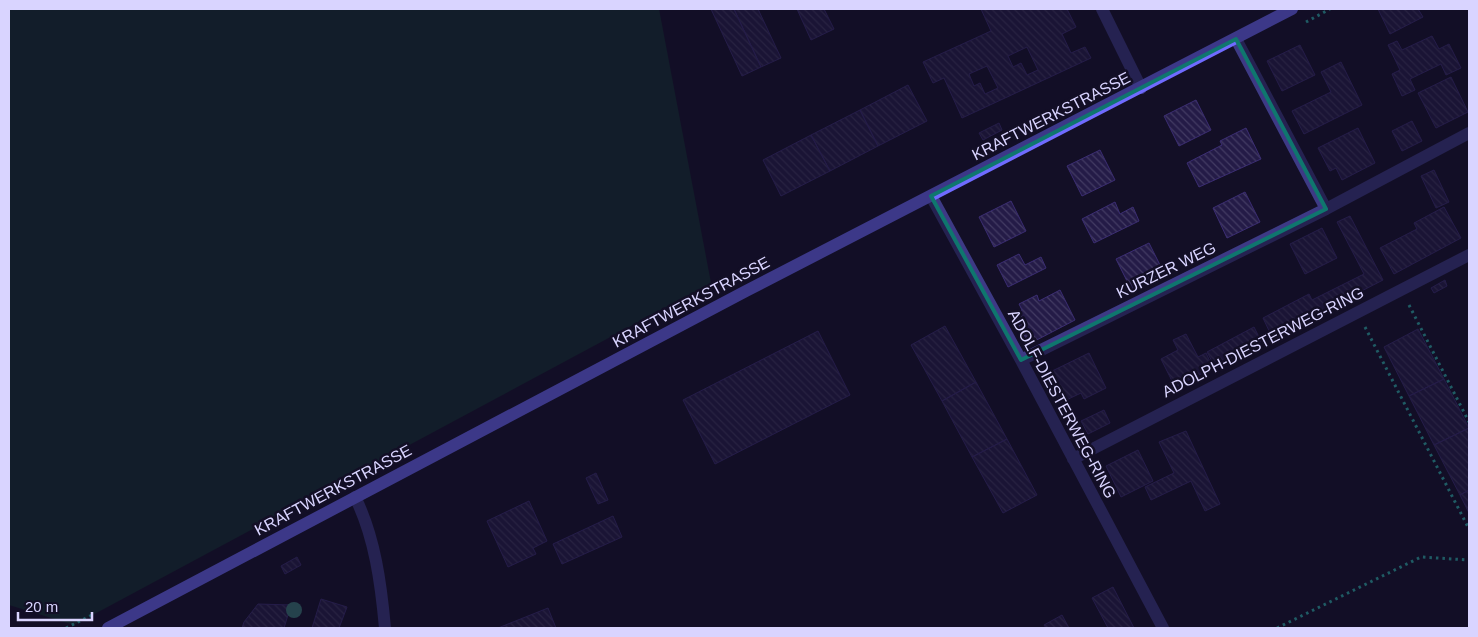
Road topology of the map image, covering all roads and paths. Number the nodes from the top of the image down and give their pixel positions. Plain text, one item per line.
1 (1102, 9) edge
2 (1292, 9) edge
3 (1236, 38) junction
4 (1141, 88) junction
5 (1469, 133) edge
6 (931, 196) junction
7 (1326, 209) junction
8 (1469, 255) edge
9 (1402, 290) junction
10 (1358, 312) junction
11 (1021, 360) junction
12 (1469, 422) edge
13 (1073, 459) junction
14 (355, 497) junction
15 (1469, 529) edge
16 (1469, 560) edge
17 (108, 628) edge
18 (385, 628) edge
19 (1163, 628) edge
20 (1277, 628) edge

1 - 4 street
2 - 3 main road, KRAFTWERKSTRASSE
3 - 4 main road, KRAFTWERKSTRASSE
3 - 7 street
4 - 6 main road, KRAFTWERKSTRASSE
5 - 7 street, KURZER WEG
6 - 11 street, ADOLF-DIESTERWEG-RING
6 - 14 main road, KRAFTWERKSTRASSE
7 - 11 street, KURZER WEG
8 - 9 street, ADOLPH-DIESTERWEG-RING
9 - 10 street, ADOLPH-DIESTERWEG-RING
9 - 12 path
10 - 13 street, ADOLPH-DIESTERWEG-RING
10 - 15 path
11 - 13 street, ADOLF-DIESTERWEG-RING
13 - 19 street, ADOLF-DIESTERWEG-RING
14 - 17 main road, KRAFTWERKSTRASSE
14 - 18 street
16 - 20 path

